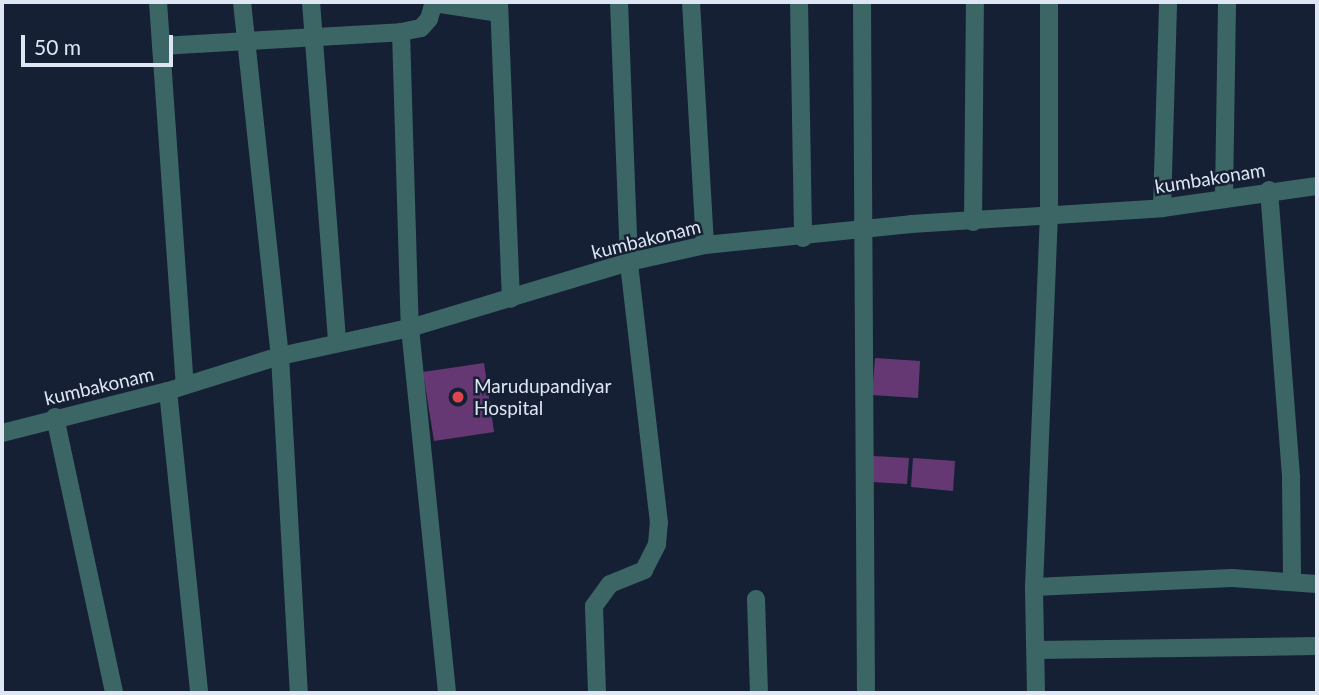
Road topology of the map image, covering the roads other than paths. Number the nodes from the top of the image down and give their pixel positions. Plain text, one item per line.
1 (158, 2) edge
2 (242, 2) edge
3 (311, 2) edge
4 (619, 2) edge
5 (691, 2) edge
6 (799, 2) edge
7 (862, 2) edge
8 (975, 2) edge
9 (1049, 2) edge
10 (1168, 2) edge
11 (1227, 2) edge
12 (434, 3) edge
13 (499, 8) edge
14 (401, 32) junction
15 (313, 35) junction
16 (244, 42) junction
17 (161, 46) junction
18 (1317, 186) edge
19 (1269, 190) junction
20 (1224, 196) junction
21 (1162, 208) junction
22 (1049, 215) junction
23 (973, 222) junction
24 (865, 229) junction
25 (803, 238) junction
26 (705, 245) junction
27 (629, 262) junction
28 (511, 299) junction
29 (410, 328) junction
30 (337, 342) junction
31 (280, 356) junction
32 (185, 385) junction
33 (168, 391) junction
34 (55, 417) junction
35 (2, 433) edge
36 (1292, 582) junction
37 (1317, 583) edge
38 (1034, 587) junction
39 (756, 599) dead end
40 (1317, 646) edge
41 (1036, 650) junction
42 (114, 693) edge
43 (199, 693) edge
44 (299, 693) edge
45 (447, 693) edge
46 (597, 693) edge
47 (759, 693) edge
48 (866, 693) edge
49 (1036, 693) edge

1 - 17 street
2 - 16 street
3 - 15 street
4 - 27 street
5 - 26 street
6 - 25 street
7 - 24 street
8 - 23 street
9 - 22 street
10 - 21 street
11 - 20 street
12 - 13 street
12 - 14 street
13 - 28 street
14 - 15 street
14 - 29 street
15 - 16 street
15 - 30 street
16 - 17 street
16 - 31 street
17 - 32 street
18 - 19 street, kumbakonam
19 - 20 street, kumbakonam
19 - 36 street
20 - 21 street, kumbakonam
21 - 22 street, kumbakonam
22 - 23 street, kumbakonam
22 - 38 street
23 - 24 street, kumbakonam
24 - 25 street, kumbakonam
24 - 48 street
25 - 26 street, kumbakonam
26 - 27 street, kumbakonam
27 - 28 street, kumbakonam
27 - 46 street
28 - 29 street, kumbakonam
29 - 30 street, kumbakonam
29 - 45 street
30 - 31 street, kumbakonam
31 - 32 street, kumbakonam
31 - 44 street
32 - 33 street, kumbakonam
33 - 34 street, kumbakonam
33 - 43 street
34 - 35 street, kumbakonam
34 - 42 street
36 - 37 street
36 - 38 street
38 - 41 street
39 - 47 street
40 - 41 street
41 - 49 street

